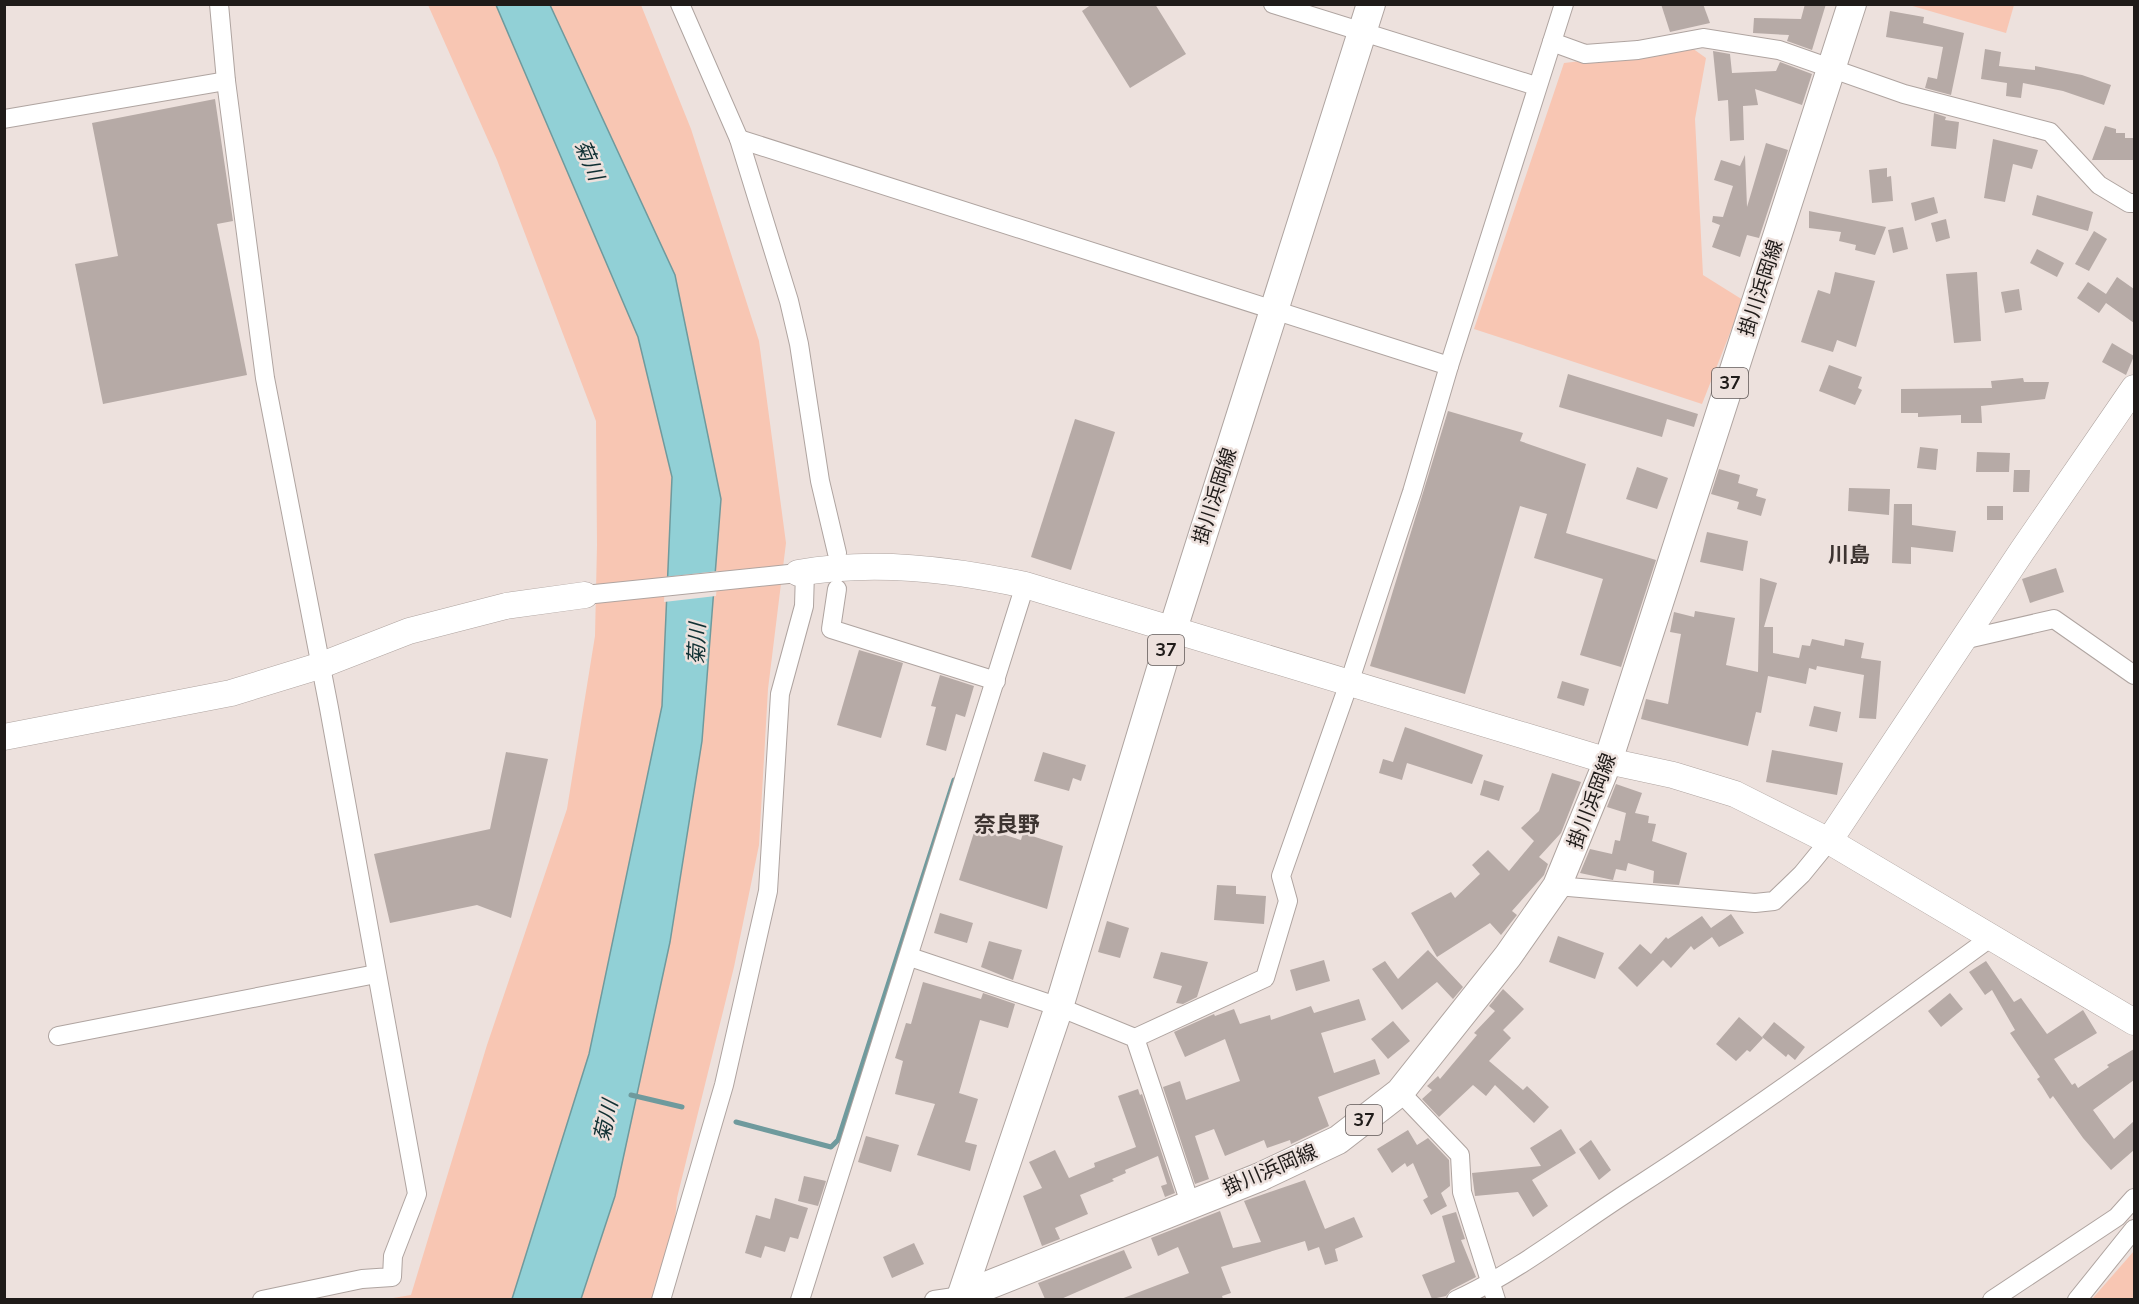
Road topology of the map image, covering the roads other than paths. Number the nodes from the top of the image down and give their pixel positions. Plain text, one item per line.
1 (219, 4) edge
2 (680, 4) edge
3 (1273, 4) edge
4 (1371, 4) edge
5 (1564, 4) edge
6 (1852, 4) edge
7 (1361, 33) junction
8 (1552, 42) junction
9 (1832, 69) junction
10 (226, 81) junction
11 (1536, 86) junction
12 (4, 119) edge
13 (739, 139) junction
14 (2134, 203) edge
15 (1273, 310) junction
16 (1449, 366) junction
17 (2134, 388) edge
18 (837, 553) dead end
19 (801, 572) junction
20 (1026, 585) junction
21 (837, 589) dead end
22 (585, 595) joint
23 (1173, 629) junction
24 (1963, 640) junction
25 (319, 666) junction
26 (2134, 675) edge
27 (996, 681) junction
28 (1349, 683) junction
29 (4, 737) edge
30 (1608, 761) junction
31 (1829, 841) junction
32 (1557, 886) junction
33 (1993, 936) junction
34 (910, 957) junction
35 (376, 974) junction
36 (1059, 1007) junction
37 (2134, 1022) edge
38 (58, 1036) dead end
39 (1135, 1038) junction
40 (1400, 1092) junction
41 (2134, 1198) edge
42 (1190, 1203) junction
43 (2134, 1229) edge
44 (1492, 1292) edge
45 (952, 1298) edge
46 (262, 1299) edge
47 (662, 1299) edge
48 (800, 1299) edge
49 (1456, 1299) edge
50 (1992, 1299) edge
51 (2077, 1299) edge

1 - 10 street
2 - 13 street
3 - 7 street
4 - 7 main road, 掛川浜岡線 / 37
5 - 8 street
6 - 9 main road, 掛川浜岡線 / 37
7 - 11 street
7 - 15 main road, 掛川浜岡線 / 37
8 - 9 street
8 - 11 street
9 - 14 street
9 - 30 main road, 掛川浜岡線 / 37
10 - 12 street
10 - 25 street
11 - 16 street
13 - 15 street
13 - 18 street
15 - 16 street
15 - 23 main road, 掛川浜岡線 / 37
16 - 28 street
17 - 24 street
19 - 20 street
19 - 22 street
19 - 47 street
20 - 23 street
20 - 27 street
21 - 27 street
22 - 25 street
23 - 28 street
23 - 36 main road, 掛川浜岡線 / 37
24 - 26 street
24 - 31 street
25 - 29 street
25 - 35 street
27 - 34 street
28 - 30 street
28 - 39 street
30 - 31 street
30 - 32 main road, 掛川浜岡線 / 37
31 - 32 street
31 - 33 street
32 - 40 main road, 掛川浜岡線 / 37
33 - 37 street
33 - 44 street
34 - 36 street
34 - 48 street
35 - 38 street
35 - 46 street
36 - 39 street
36 - 45 main road, 掛川浜岡線 / 37
39 - 42 street
40 - 42 main road, 掛川浜岡線 / 37
40 - 44 street
41 - 50 street
42 - 45 main road, 掛川浜岡線 / 37
43 - 51 street
44 - 49 street

